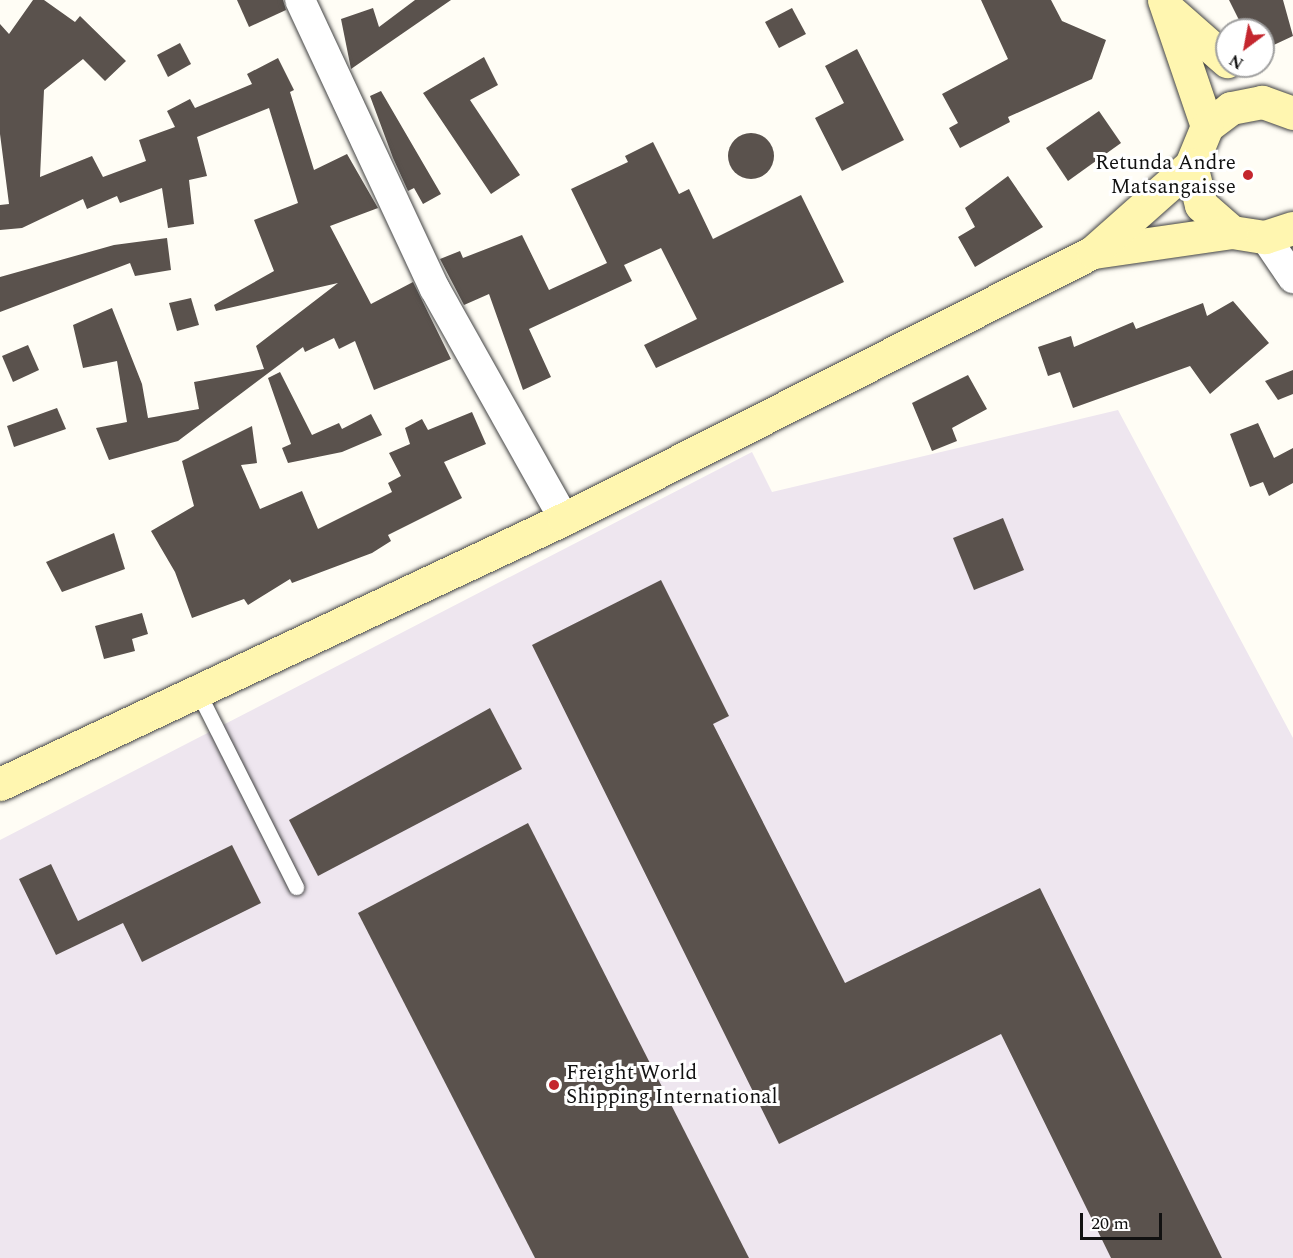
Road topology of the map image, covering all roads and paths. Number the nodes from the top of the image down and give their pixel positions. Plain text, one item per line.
1 (300, 0) edge
2 (1166, 5) edge
3 (1215, 50) edge
4 (1247, 78) edge
5 (1285, 109) edge
6 (1207, 126) junction
7 (1191, 165) junction
8 (1232, 232) junction
9 (1279, 233) edge
10 (1093, 252) junction
11 (1293, 278) edge
12 (564, 519) junction
13 (196, 688) junction
14 (0, 784) edge
15 (296, 887) dead end

1 - 12 street
2 - 3 main road
2 - 6 main road
4 - 5 main road
5 - 6 main road
6 - 7 main road
7 - 8 main road
7 - 10 main road
8 - 9 main road
8 - 10 main road
9 - 11 street
10 - 12 main road
12 - 13 main road
13 - 14 main road
13 - 15 lane

